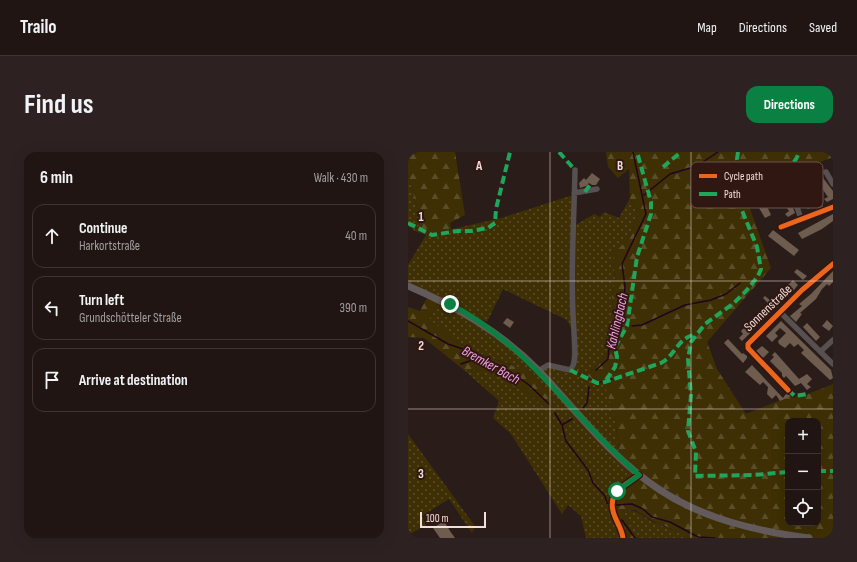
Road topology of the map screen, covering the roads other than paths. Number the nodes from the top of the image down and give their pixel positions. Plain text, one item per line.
1 (575, 170) dead end
2 (826, 172) dead end
3 (833, 184) edge
4 (597, 190) dead end
5 (574, 193) junction
6 (833, 207) edge
7 (797, 208) edge
8 (821, 208) edge
9 (822, 211) junction
10 (801, 219) junction
11 (781, 226) dead end
12 (833, 264) edge
13 (408, 286) edge
14 (781, 313) junction
15 (833, 340) edge
16 (821, 351) junction
17 (833, 364) edge
18 (538, 371) junction
19 (788, 390) dead end
20 (639, 475) junction
21 (623, 538) edge
22 (809, 538) edge

1 - 5 street
2 - 3 street
4 - 5 street
5 - 18 street
6 - 9 street
7 - 10 street
8 - 9 street
9 - 10 street
10 - 11 street
12 - 14 street, Sonnenstraße
13 - 18 main road
14 - 16 street
14 - 19 street, Sonnenstraße
15 - 16 street
16 - 17 street
18 - 20 main road
20 - 21 street
20 - 22 main road

